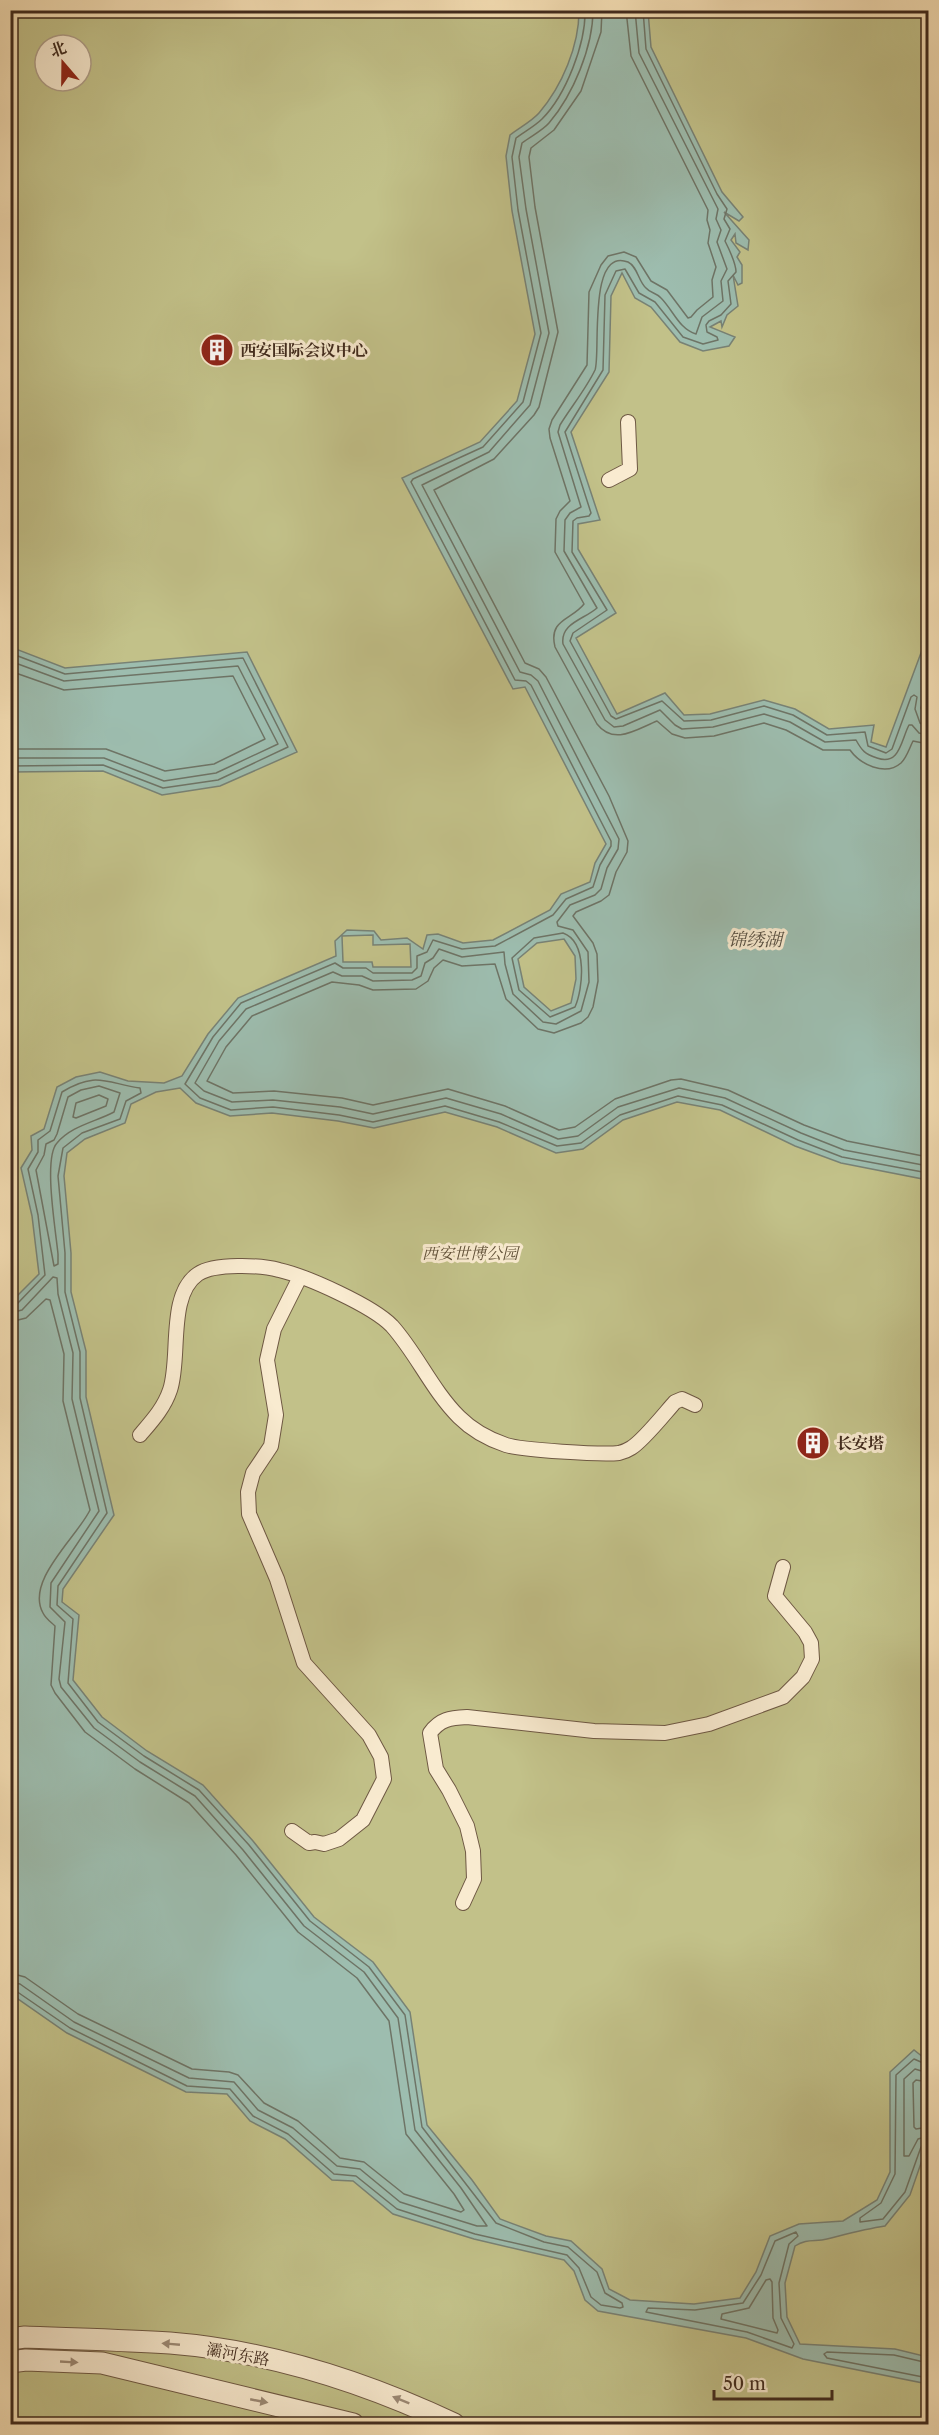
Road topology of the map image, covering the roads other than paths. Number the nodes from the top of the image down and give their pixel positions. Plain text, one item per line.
1 (628, 422) dead end
2 (609, 480) dead end
3 (300, 1277) junction
4 (695, 1404) dead end
5 (140, 1435) dead end
6 (783, 1568) dead end
7 (292, 1831) dead end
8 (463, 1903) dead end
9 (10, 2339) edge
10 (10, 2362) edge
11 (353, 2424) edge
12 (454, 2424) edge

1 - 2 street
3 - 4 street
3 - 5 street
3 - 7 street
6 - 8 street
12 -> 9 street, 灞河东路
10 -> 11 street

